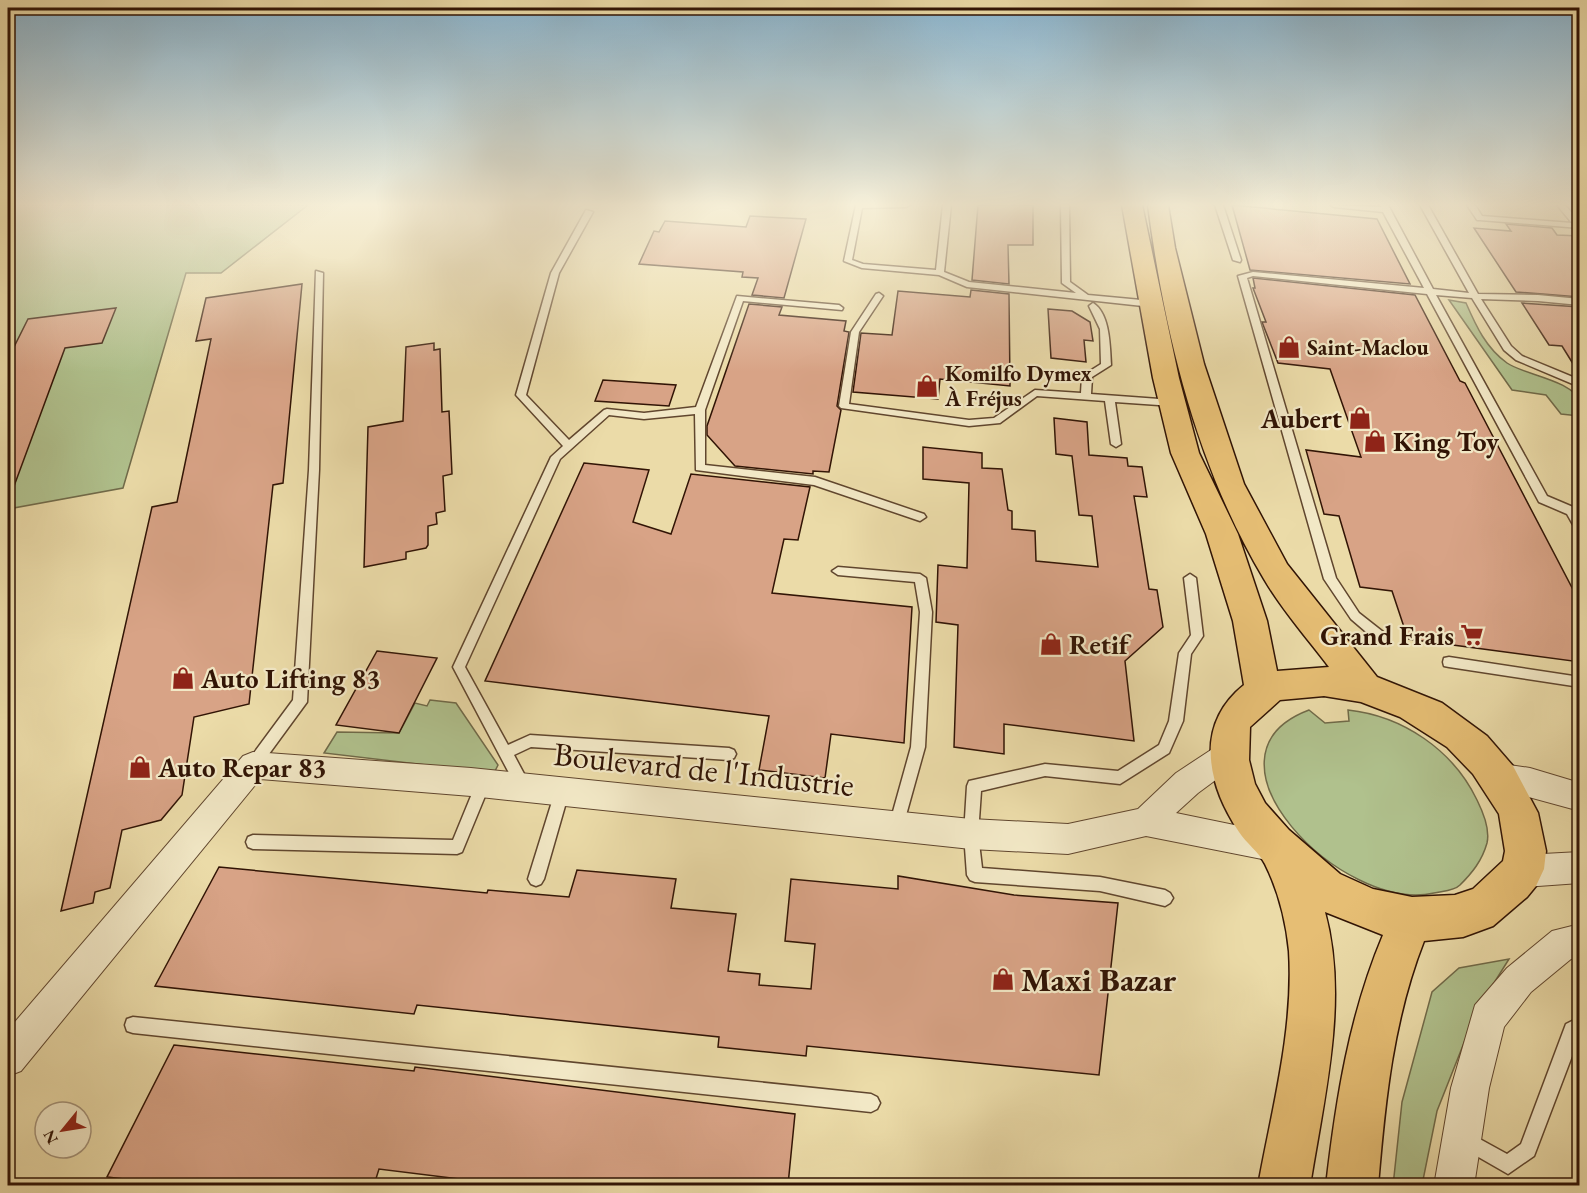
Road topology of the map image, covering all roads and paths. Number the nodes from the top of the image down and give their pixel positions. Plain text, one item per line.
1 (562, 261) edge
2 (848, 261) edge
3 (941, 261) edge
4 (1066, 261) edge
5 (1143, 261) edge
6 (1167, 261) edge
7 (1413, 261) edge
8 (1455, 261) edge
9 (319, 273) dead end
10 (940, 273) junction
11 (1430, 292) junction
12 (879, 296) dead end
13 (1475, 296) junction
14 (1088, 297) junction
15 (1580, 302) edge
16 (1152, 304) junction
17 (1093, 306) dead end
18 (839, 308) dead end
19 (1580, 384) edge
20 (1086, 396) junction
21 (1109, 397) junction
22 (1173, 403) junction
23 (700, 410) junction
24 (1116, 444) dead end
25 (569, 446) junction
26 (1575, 512) edge
27 (920, 517) dead end
28 (1580, 527) edge
29 (838, 571) dead end
30 (1190, 578) dead end
31 (1383, 639) dead end
32 (1449, 662) dead end
33 (1580, 682) edge
34 (1362, 685) junction
35 (1263, 691) junction
36 (505, 753) junction
37 (1230, 753) junction
38 (729, 754) dead end
39 (253, 765) junction
40 (1496, 777) junction
41 (483, 784) junction
42 (524, 788) junction
43 (562, 792) junction
44 (1580, 797) edge
45 (1146, 822) junction
46 (897, 826) junction
47 (971, 834) junction
48 (253, 842) dead end
49 (1277, 847) junction
50 (1580, 867) edge
51 (1523, 871) junction
52 (536, 879) dead end
53 (1165, 898) dead end
54 (1410, 920) junction
55 (1580, 941) edge
56 (133, 1025) dead end
57 (1580, 1025) edge
58 (8, 1058) edge
59 (871, 1103) dead end
60 (1461, 1137) junction
61 (1284, 1185) edge
62 (1352, 1185) edge
63 (1454, 1185) edge

1 - 25 lane
2 - 10 lane
3 - 10 lane
4 - 14 lane
5 - 16 main road
6 - 34 main road
7 - 11 lane
8 - 13 lane
9 - 39 lane
10 - 14 lane
11 - 13 lane
11 - 26 lane
11 - 31 lane
12 - 20 lane
13 - 15 lane
13 - 19 lane
14 - 16 lane
16 - 22 main road
17 - 20 lane
18 - 23 lane
20 - 21 lane
21 - 22 lane
21 - 24 lane
22 - 35 main road
23 - 25 lane
23 - 27 lane
25 - 36 lane
26 - 28 lane
29 - 46 lane
30 - 47 lane
32 - 33 lane
34 - 35 main road
34 - 40 main road
35 - 37 main road
36 - 38 lane
36 - 42 lane
37 - 45 street
37 - 49 main road
39 - 41 street, Boulevard de l'Industrie
39 - 58 street
40 - 44 street
40 - 51 main road
41 - 42 street, Boulevard de l'Industrie
41 - 48 lane
42 - 43 street, Boulevard de l'Industrie
43 - 46 street, Boulevard de l'Industrie
43 - 52 lane
45 - 47 street, Boulevard de l'Industrie
45 - 49 street, Boulevard de l'Industrie
46 - 47 street, Boulevard de l'Industrie
47 - 53 lane
49 - 54 main road
49 - 61 main road
50 - 51 street
51 - 54 main road
54 - 62 main road
55 - 60 street
56 - 59 lane
57 - 60 lane
60 - 63 street

